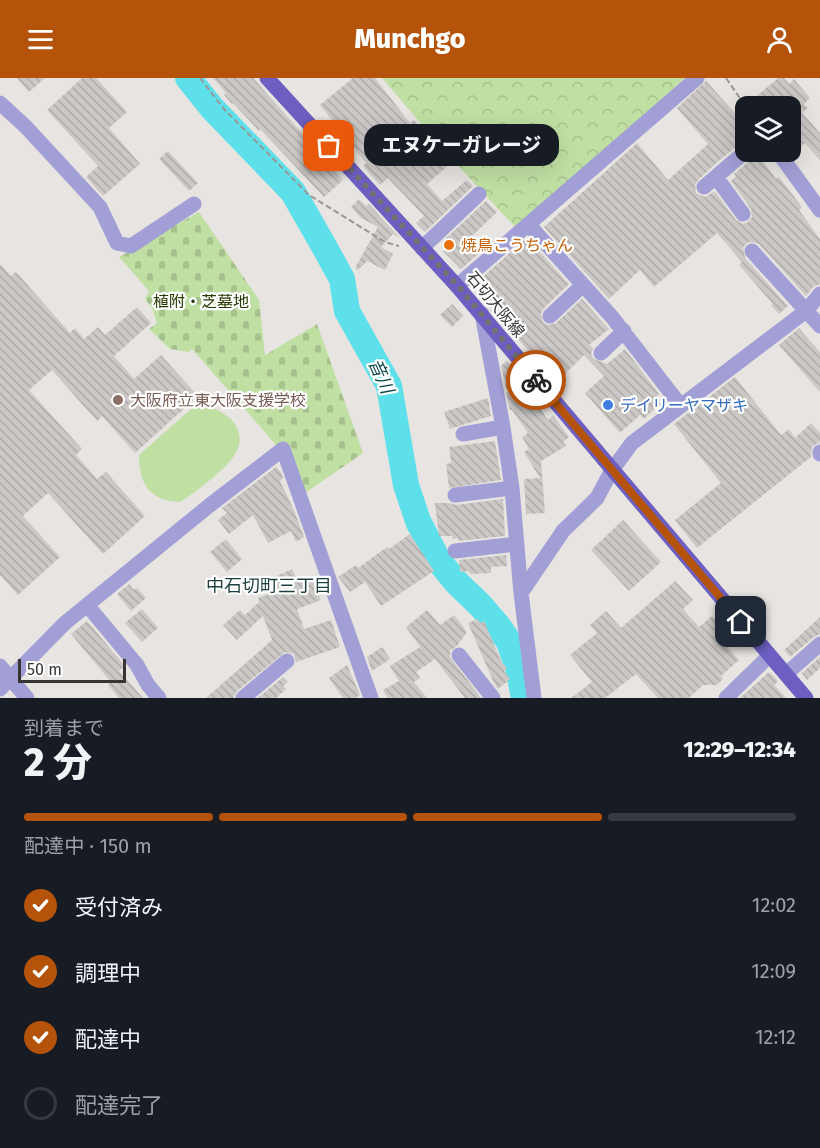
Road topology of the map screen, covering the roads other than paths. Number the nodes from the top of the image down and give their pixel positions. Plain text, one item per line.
1 (267, 78) edge
2 (697, 78) edge
3 (0, 103) edge
4 (735, 160) edge
5 (785, 162) edge
6 (479, 194) dead end
7 (194, 204) dead end
8 (820, 210) edge
9 (743, 214) dead end
10 (529, 225) junction
11 (422, 248) junction
12 (752, 251) dead end
13 (584, 285) junction
14 (458, 286) junction
15 (820, 294) edge
16 (806, 311) junction
17 (482, 314) junction
18 (550, 316) dead end
19 (820, 326) edge
20 (624, 331) junction
21 (601, 353) dead end
22 (681, 406) junction
23 (503, 427) junction
24 (463, 434) dead end
25 (612, 470) junction
26 (512, 488) junction
27 (455, 495) dead end
28 (517, 544) junction
29 (455, 551) dead end
30 (521, 593) junction
31 (87, 605) junction
32 (820, 644) edge
33 (459, 655) dead end
34 (769, 656) junction
35 (287, 661) dead end
36 (0, 666) edge
37 (786, 674) junction
38 (5, 684) edge
39 (27, 698) edge
40 (159, 698) edge
41 (243, 698) edge
42 (370, 698) edge
43 (494, 698) edge
44 (534, 698) edge
45 (726, 698) edge
46 (806, 698) edge

1 - 11 main road, 石切大阪線
2 - 10 street
3 - 7 street
4 - 9 street
5 - 8 street
6 - 11 street
10 - 13 street
10 - 14 street
11 - 14 main road, 石切大阪線
12 - 16 street
13 - 18 street
13 - 20 street
14 - 17 main road, 石切大阪線
15 - 16 street
16 - 19 street
16 - 22 street
17 - 23 street
17 - 25 main road, 石切大阪線
20 - 21 street
20 - 22 street
22 - 25 street
23 - 24 street
23 - 26 street
25 - 30 street
25 - 34 main road, 石切大阪線
26 - 27 street
26 - 28 street
28 - 29 street
28 - 30 street
30 - 44 street
31 - 38 street
31 - 40 street
31 - 42 street
32 - 37 street
33 - 43 street
34 - 37 main road, 石切大阪線
34 - 45 street
35 - 41 street
36 - 38 street
37 - 46 main road, 石切大阪線
38 - 39 street

